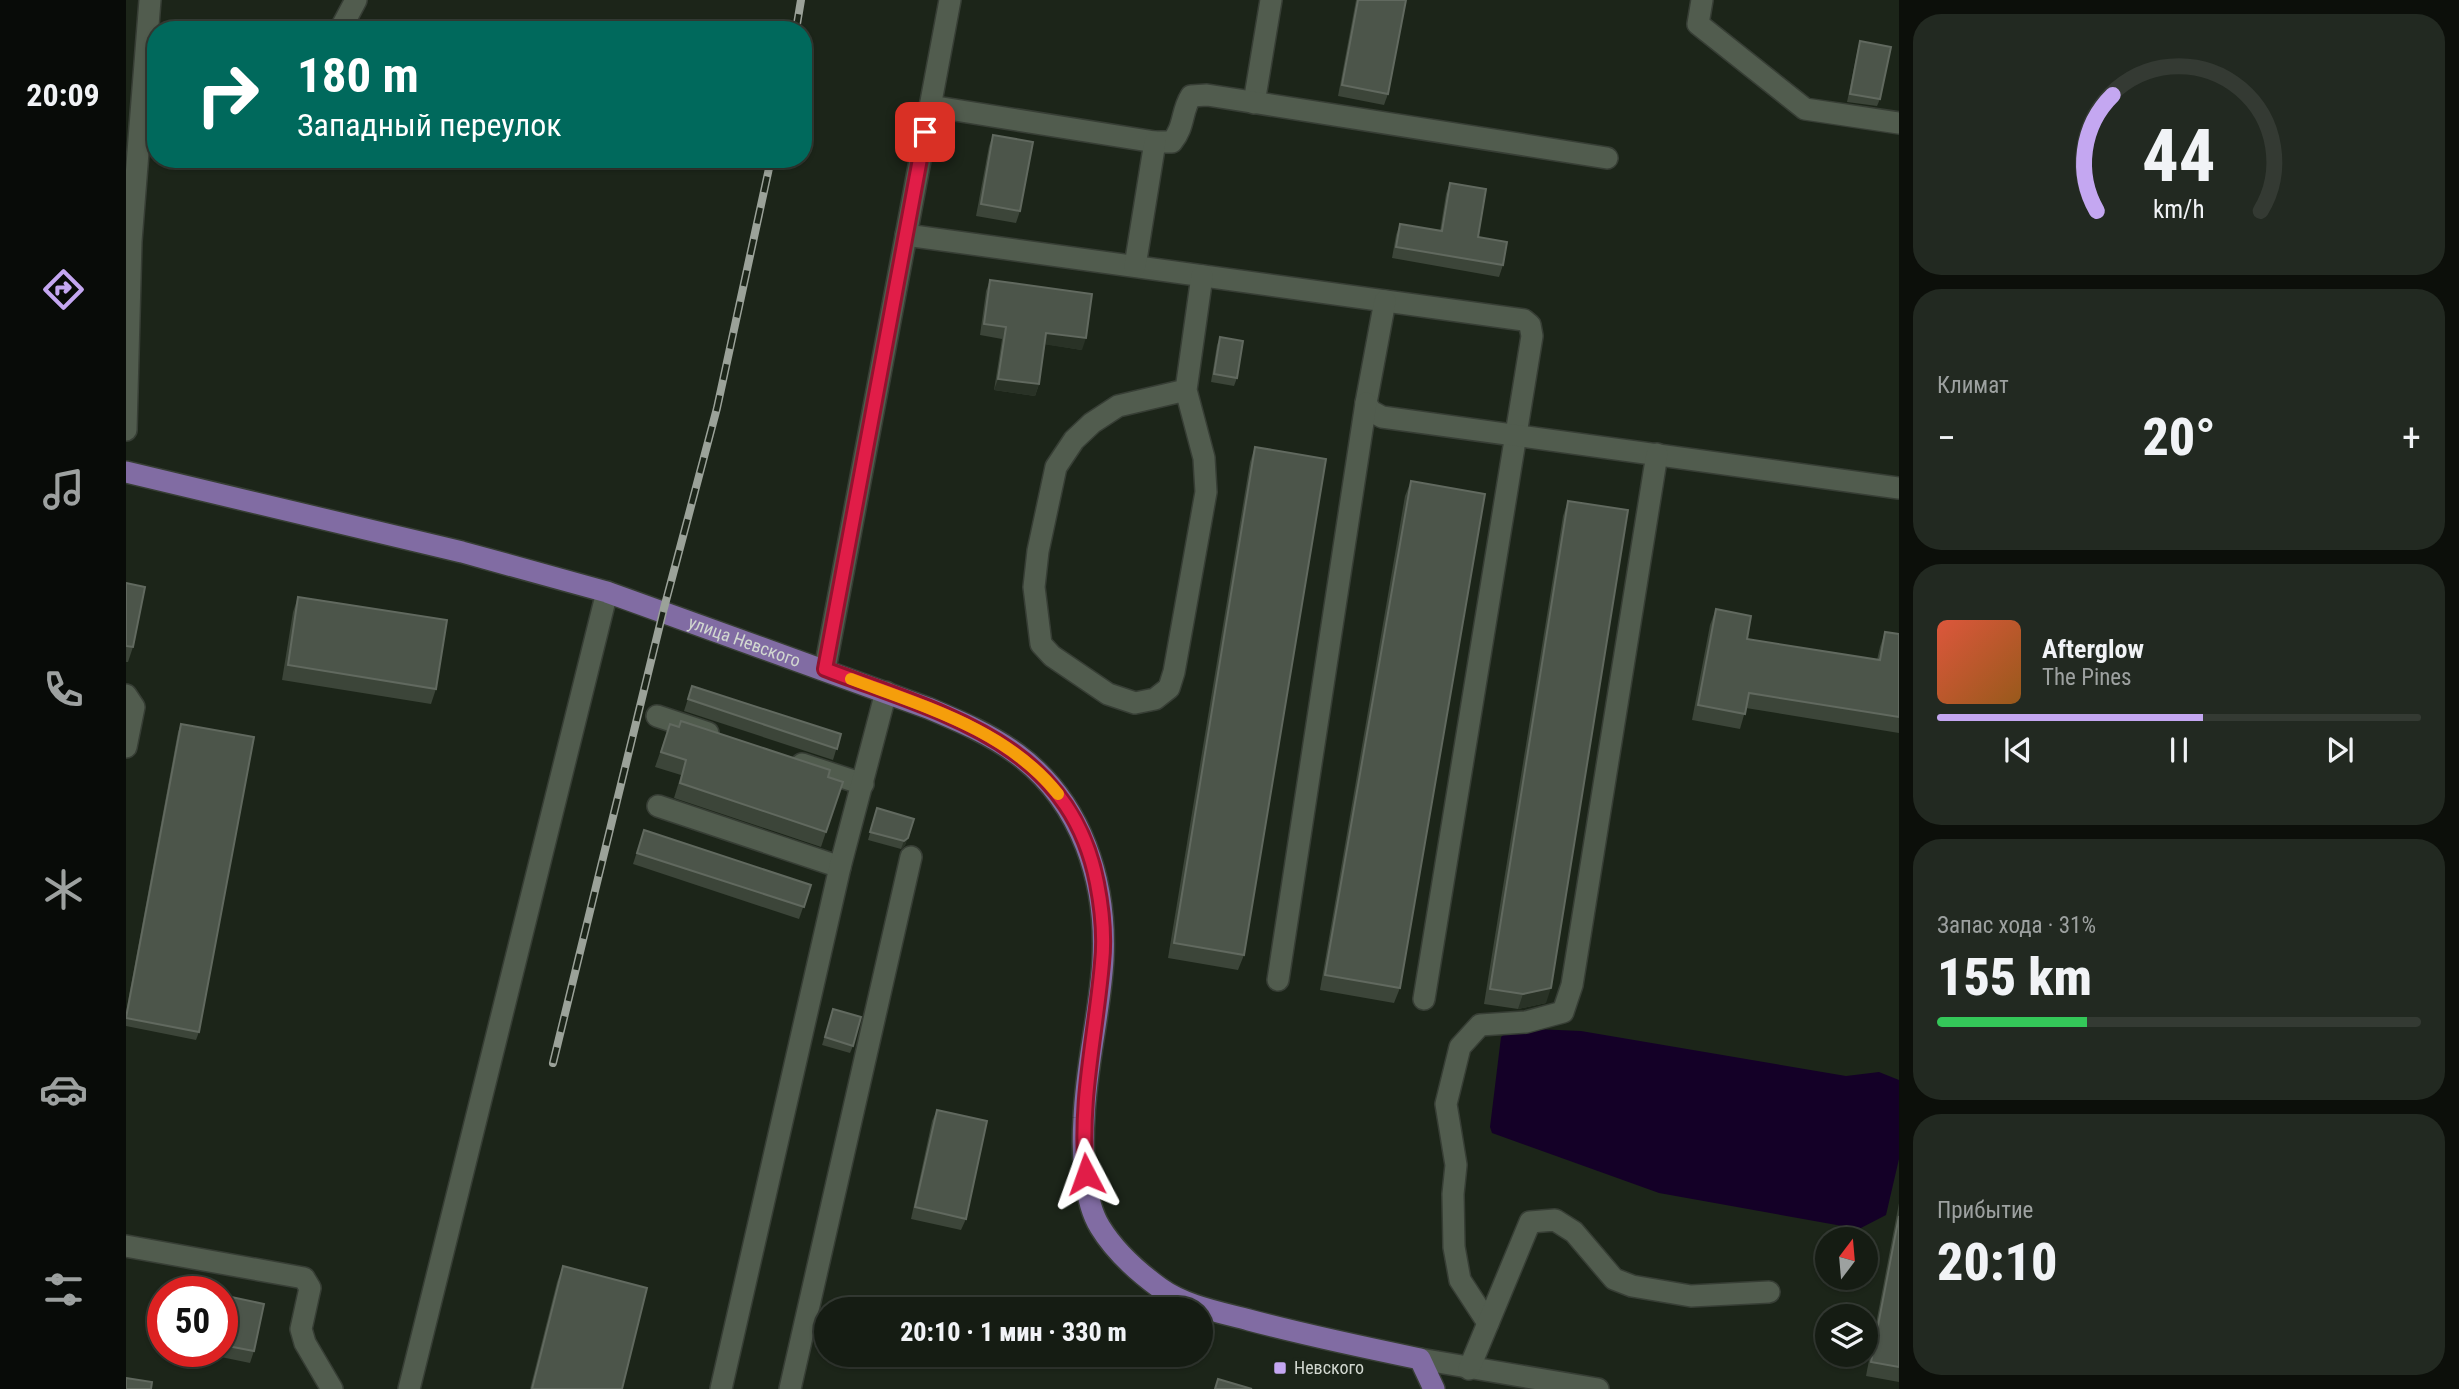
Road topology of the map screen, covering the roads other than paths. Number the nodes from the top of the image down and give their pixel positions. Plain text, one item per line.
1 (150, 0) edge
2 (356, 0) edge
3 (950, 0) edge
4 (1271, 0) edge
5 (1702, 0) edge
6 (150, 21) edge
7 (345, 21) edge
8 (147, 101) edge
9 (1254, 103) junction
10 (930, 106) junction
11 (1899, 124) edge
12 (1155, 142) junction
13 (1607, 158) dead end
14 (906, 235) junction
15 (129, 241) edge
16 (1135, 266) junction
17 (1202, 276) junction
18 (1385, 300) junction
19 (1186, 390) junction
20 (1366, 403) junction
21 (126, 430) edge
22 (1517, 434) junction
23 (1657, 454) junction
24 (126, 472) edge
25 (1899, 488) edge
26 (607, 593) junction
27 (825, 669) junction
28 (886, 692) junction
29 (126, 695) edge
30 (657, 716) dead end
31 (722, 737) edge
32 (126, 747) edge
33 (786, 758) edge
34 (863, 784) junction
35 (658, 806) dead end
36 (911, 857) dead end
37 (840, 867) junction
38 (1278, 980) dead end
39 (1424, 999) dead end
40 (126, 1246) edge
41 (1769, 1292) dead end
42 (1488, 1323) junction
43 (1419, 1359) junction
44 (1469, 1368) junction
45 (1545, 1385) edge
46 (332, 1389) edge
47 (410, 1389) edge
48 (721, 1389) edge
49 (790, 1389) edge
50 (1434, 1389) edge
51 (1598, 1389) edge

1 - 6 street
2 - 7 street
3 - 10 street
4 - 9 street
5 - 11 street
8 - 15 street
9 - 12 street
9 - 13 street
10 - 12 street
10 - 14 street
12 - 16 street
14 - 16 street
14 - 27 street
15 - 21 street
16 - 17 street
17 - 18 street
17 - 19 street
18 - 20 street
18 - 22 street
19 - 19 street
20 - 22 street
20 - 38 street
22 - 23 street
22 - 39 street
23 - 25 street
23 - 42 street
24 - 26 main road, улица Невского
26 - 27 main road, улица Невского
26 - 47 street
27 - 28 main road, улица Невского
28 - 34 street
28 - 43 main road, улица Невского
29 - 32 street
30 - 31 street
33 - 34 street
34 - 37 street
35 - 37 street
36 - 49 street
37 - 48 street
40 - 46 street
41 - 42 street
42 - 44 street
43 - 44 street
43 - 50 main road
44 - 45 street
45 - 51 street

